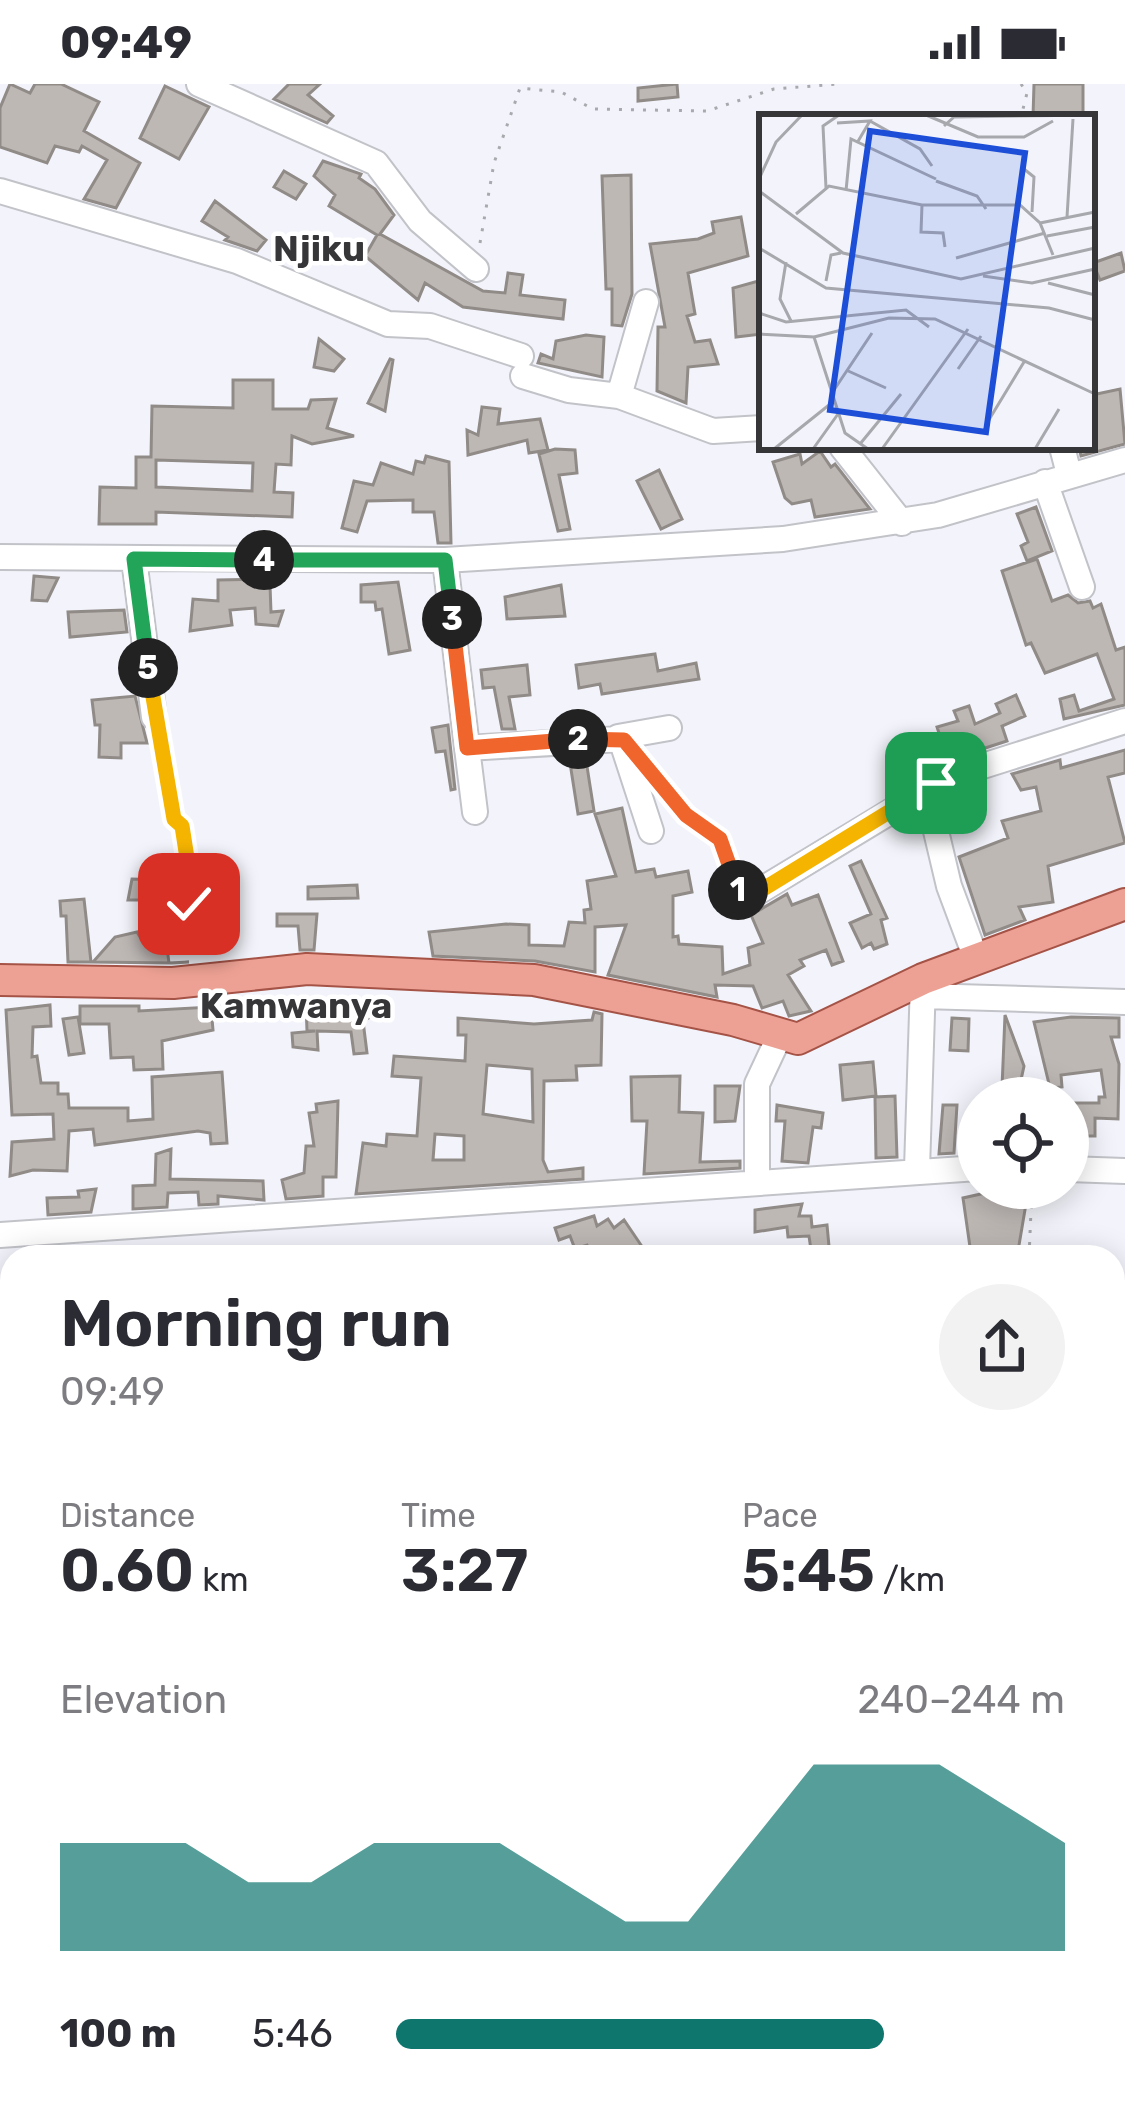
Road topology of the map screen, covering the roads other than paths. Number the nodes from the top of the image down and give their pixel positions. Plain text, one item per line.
1 (199, 84) edge
2 (0, 191) edge
3 (476, 269) road end
4 (646, 302) dead end
5 (619, 396) junction
6 (759, 428) edge
7 (844, 450) edge
8 (1062, 450) edge
9 (1125, 460) edge
10 (1057, 478) junction
11 (902, 523) junction
12 (0, 557) edge
13 (134, 559) junction
14 (445, 560) junction
15 (1082, 587) dead end
16 (154, 717) road end
17 (1125, 721) edge
18 (669, 728) dead end
19 (618, 737) junction
20 (467, 748) junction
21 (927, 793) junction
22 (475, 812) dead end
23 (651, 831) dead end
24 (742, 902) road end
25 (1125, 904) edge
26 (977, 961) junction
27 (0, 980) edge
28 (923, 987) junction
29 (1125, 1002) edge
30 (778, 1037) junction
31 (957, 1168) edge
32 (917, 1169) junction
33 (1089, 1170) edge
34 (1125, 1171) edge
35 (757, 1180) junction
36 (0, 1235) edge

1 - 3 street
2 - 5 street
4 - 5 street
5 - 6 street
7 - 11 street
8 - 10 street
9 - 10 street
10 - 11 street
10 - 15 street
11 - 14 street
12 - 13 street
13 - 14 street
13 - 16 street
14 - 20 street
17 - 21 street
18 - 19 street
19 - 20 street
19 - 23 street
20 - 22 street
21 - 24 street
21 - 26 street
25 - 26 main road
26 - 28 main road
27 - 30 main road
28 - 29 street
28 - 30 main road
28 - 32 street
30 - 35 street
31 - 32 street
32 - 35 street
33 - 34 street
35 - 36 street

